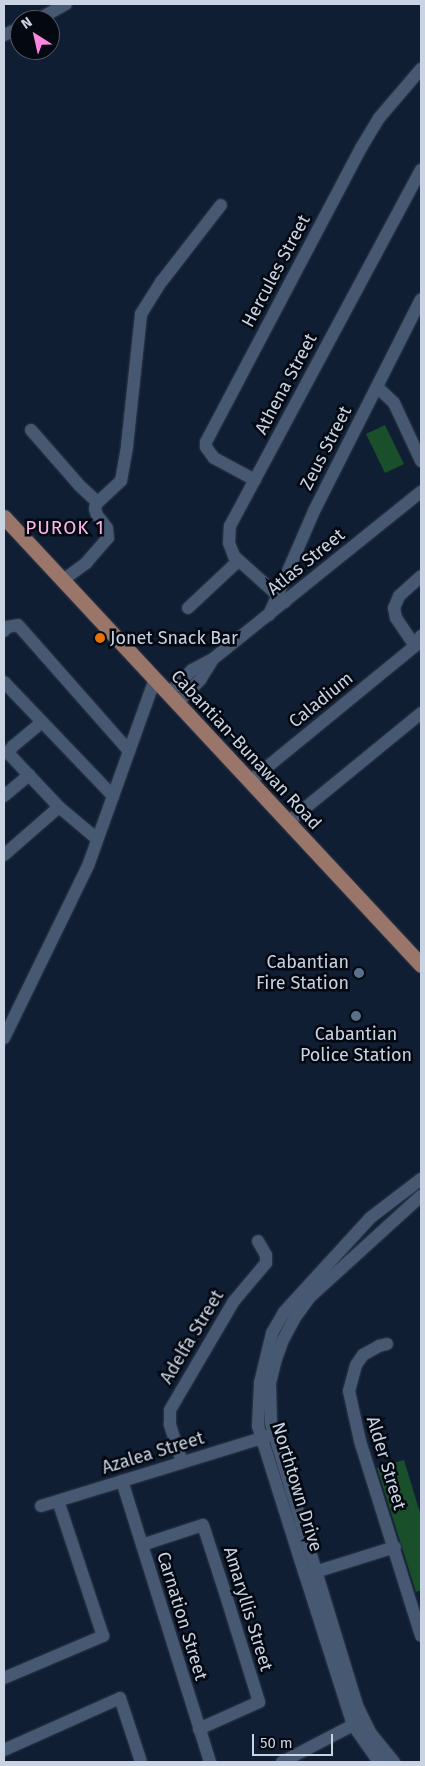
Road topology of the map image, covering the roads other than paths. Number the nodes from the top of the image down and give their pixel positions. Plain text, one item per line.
1 (421, 69) edge
2 (421, 170) edge
3 (220, 205) dead end
4 (421, 299) edge
5 (376, 388) junction
6 (31, 430) dead end
7 (421, 461) edge
8 (255, 480) junction
9 (421, 492) edge
10 (96, 501) dead end
11 (4, 517) edge
12 (238, 561) junction
13 (421, 576) edge
14 (63, 580) junction
15 (281, 598) junction
16 (188, 608) dead end
17 (269, 615) joint
18 (4, 631) edge
19 (419, 642) edge
20 (155, 679) junction
21 (4, 682) edge
22 (173, 698) junction
23 (421, 714) edge
24 (42, 722) junction
25 (129, 751) junction
26 (29, 774) junction
27 (250, 782) junction
28 (4, 796) edge
29 (113, 796) junction
30 (59, 807) junction
31 (288, 822) junction
32 (97, 839) junction
33 (4, 855) edge
34 (421, 965) edge
35 (17, 1009) junction
36 (4, 1012) edge
37 (4, 1038) edge
38 (421, 1179) edge
39 (421, 1196) edge
40 (258, 1241) dead end
41 (387, 1344) dead end
42 (268, 1436) junction
43 (182, 1462) junction
44 (122, 1481) junction
45 (58, 1501) junction
46 (42, 1506) dead end
47 (142, 1545) junction
48 (395, 1547) junction
49 (311, 1574) junction
50 (421, 1636) edge
51 (4, 1678) edge
52 (358, 1722) junction
53 (199, 1730) junction
54 (4, 1750) edge
55 (142, 1762) edge
56 (210, 1762) edge
57 (282, 1762) edge
58 (379, 1762) edge
59 (394, 1762) edge

1 - 8 street, Hercules Street
2 - 8 street, Athena Street
3 - 14 street
4 - 5 street, Zeus Street
5 - 7 street
5 - 15 street, Zeus Street
6 - 10 street
8 - 12 street, Athena Street
9 - 15 street, Atlas Street
11 - 14 main road, Cabantian-Bunawan Road
12 - 15 street, Athena Street
12 - 16 street
13 - 19 street
14 - 20 main road, Cabantian-Bunawan Road
15 - 17 street, Zeus Street
17 - 22 street, Atlas Street
18 - 25 street
19 - 27 street, Caladium
20 - 22 main road, Cabantian-Bunawan Road
20 - 25 street
21 - 24 street
22 - 27 main road, Cabantian-Bunawan Road
23 - 31 street
24 - 26 street
24 - 29 street
25 - 29 street
26 - 28 street
26 - 30 street
27 - 31 main road, Cabantian-Bunawan Road
29 - 32 street
30 - 32 street
30 - 33 street
31 - 34 main road, Cabantian-Bunawan Road
32 - 35 street
35 - 36 street
35 - 37 street
38 - 42 street, Northtown Drive
39 - 42 street, Northtown Drive
40 - 43 street, Adelfa Street
41 - 48 street, Alder Street
42 - 43 street, Azalea Street
42 - 49 street, Northtown Drive
43 - 44 street, Azalea Street
44 - 45 street, Azalea Street
44 - 47 street, Carnation Street
45 - 46 street, Azalea Street
45 - 51 street
47 - 53 street, Carnation Street
47 - 53 street, Amaryllis Street
48 - 49 street
48 - 50 street, Alder Street
49 - 52 street, Northtown Drive
52 - 57 street
52 - 58 street, Northtown Drive
52 - 59 street, Northtown Drive
53 - 56 street, Carnation Street
54 - 55 street

